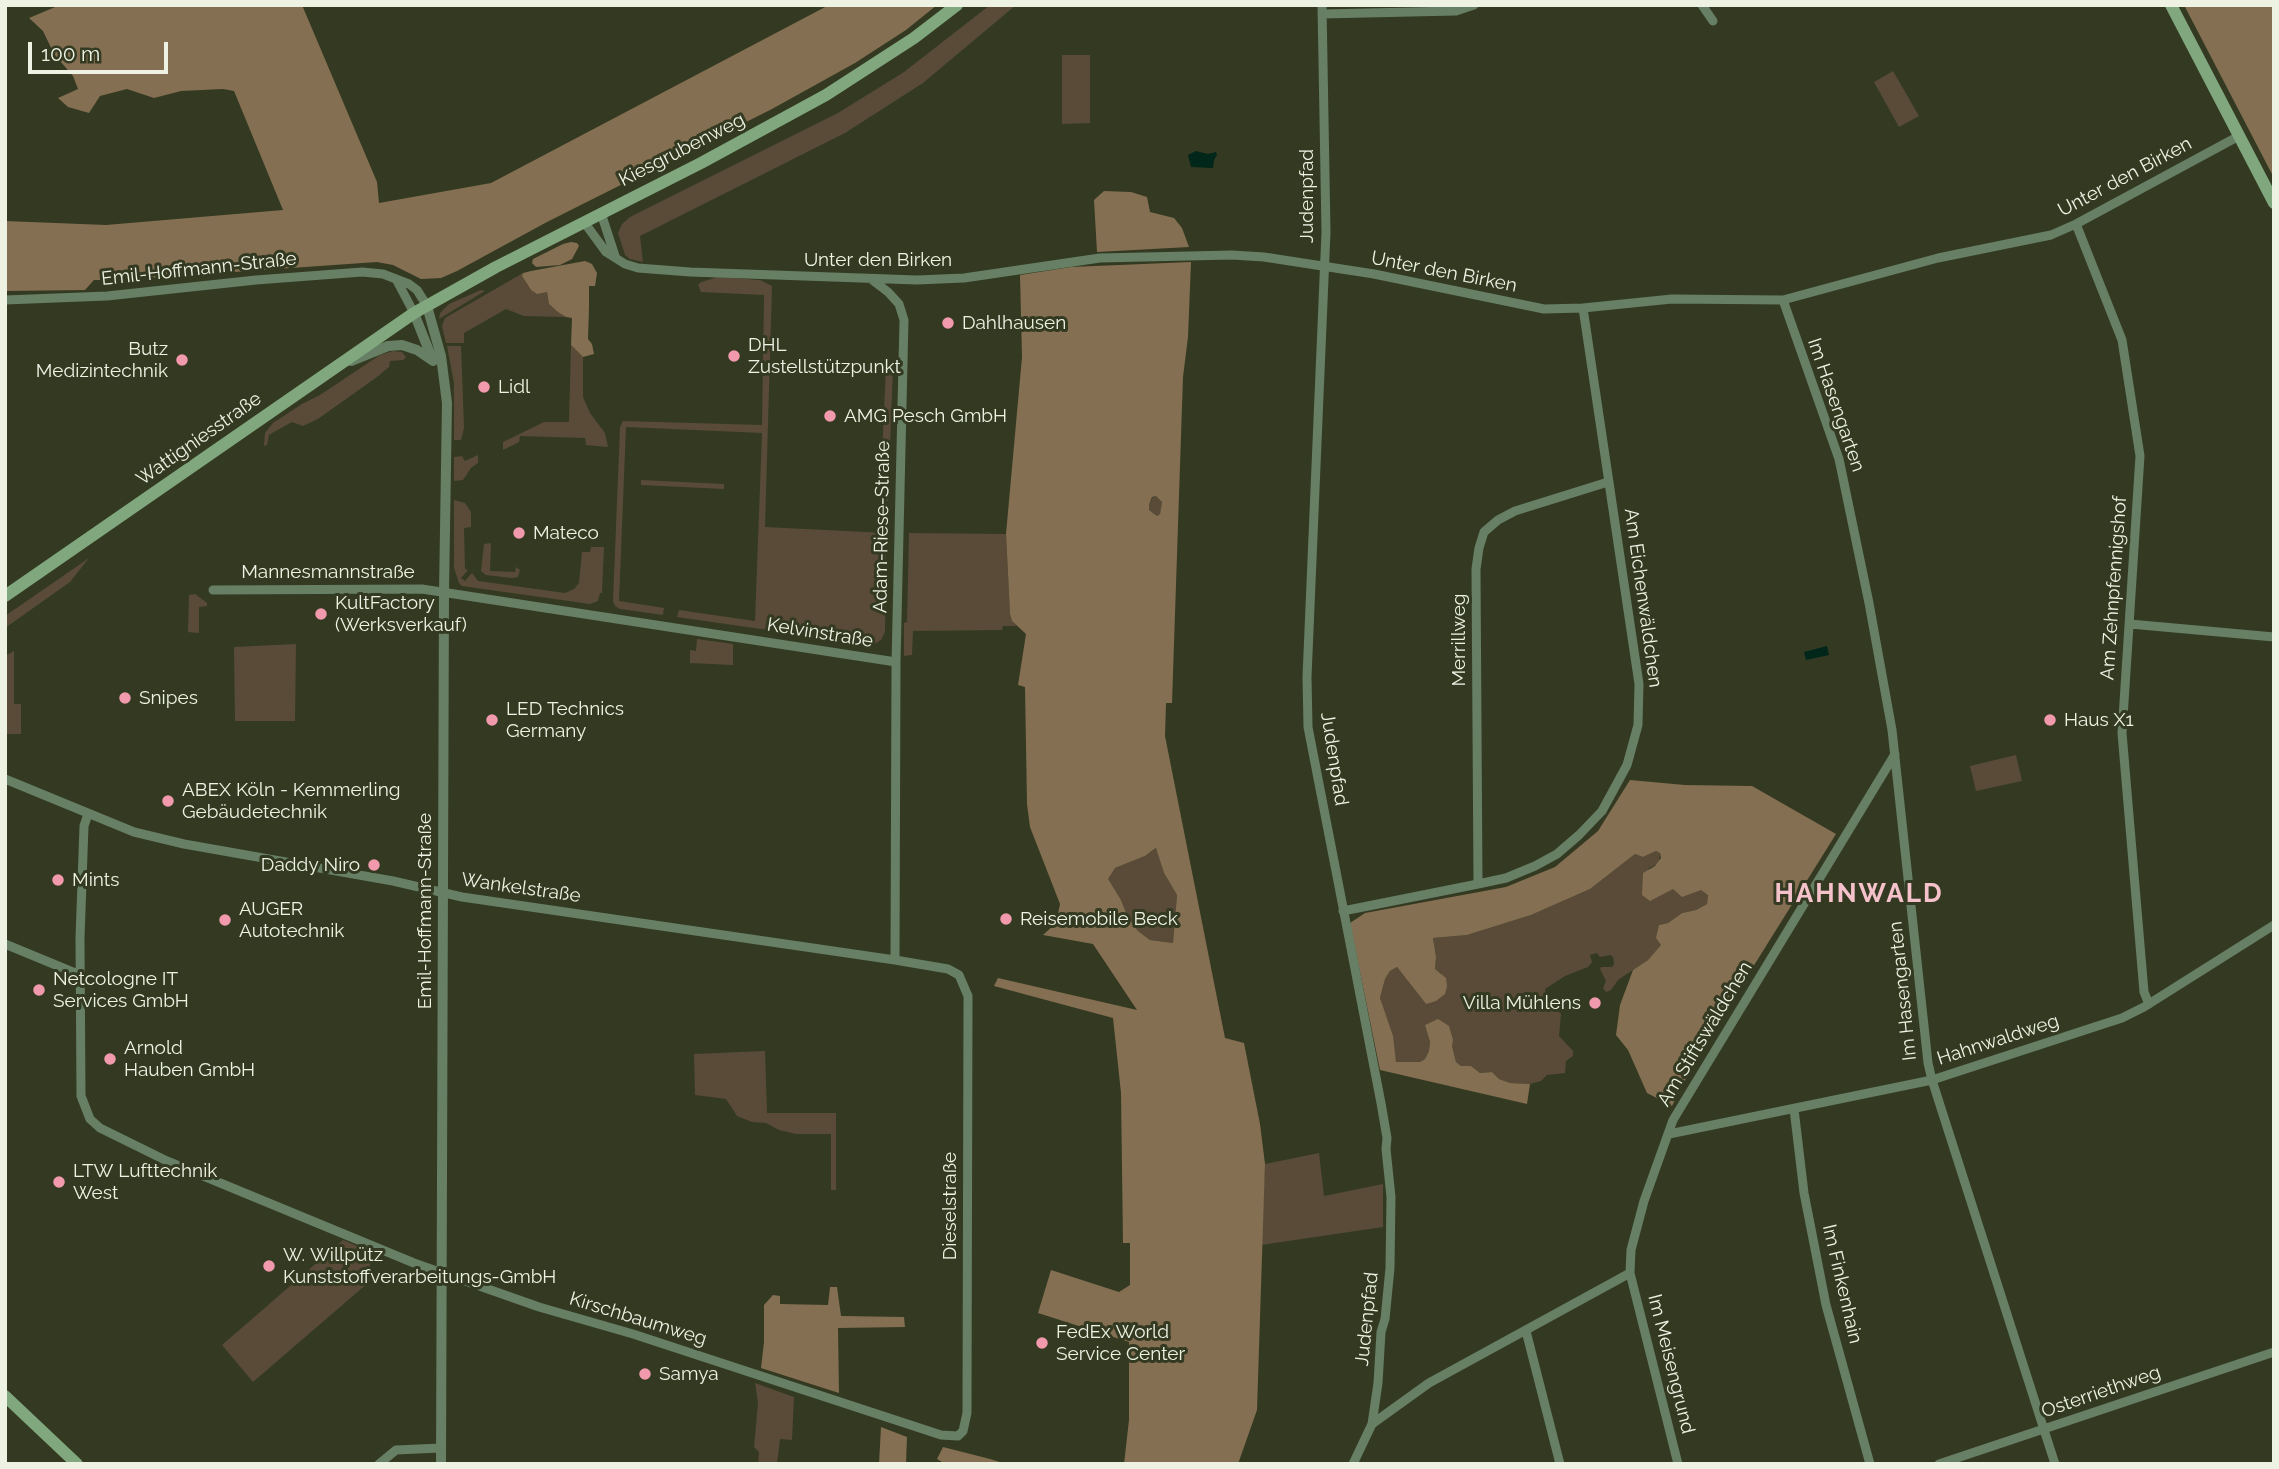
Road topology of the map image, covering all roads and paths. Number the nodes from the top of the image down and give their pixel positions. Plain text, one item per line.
1 (957, 5) edge
2 (1474, 5) edge
3 (1702, 5) edge
4 (2171, 5) edge
5 (1322, 10) edge
6 (1713, 21) dead end
7 (2239, 136) junction
8 (2274, 203) edge
9 (601, 213) junction
10 (584, 222) junction
11 (2076, 224) junction
12 (615, 256) junction
13 (1324, 268) junction
14 (395, 277) junction
15 (872, 279) junction
16 (5, 300) edge
17 (1783, 300) junction
18 (427, 306) junction
19 (1583, 308) junction
20 (414, 313) junction
21 (433, 361) junction
22 (332, 370) junction
23 (442, 375) junction
24 (1608, 482) junction
25 (213, 590) dead end
26 (444, 592) junction
27 (5, 596) edge
28 (2130, 624) junction
29 (2274, 637) edge
30 (896, 662) junction
31 (1895, 754) junction
32 (5, 779) edge
33 (88, 814) junction
34 (1478, 884) junction
35 (442, 893) junction
36 (1343, 911) junction
37 (2274, 925) edge
38 (5, 944) edge
39 (895, 960) junction
40 (80, 975) junction
41 (959, 975) joint
42 (2149, 1004) junction
43 (1932, 1080) junction
44 (1794, 1109) junction
45 (1669, 1134) junction
46 (441, 1271) junction
47 (1630, 1273) junction
48 (1526, 1331) junction
49 (2274, 1352) edge
50 (5, 1396) edge
51 (1372, 1424) junction
52 (2043, 1430) junction
53 (958, 1436) joint
54 (441, 1448) junction
55 (77, 1464) edge
56 (379, 1464) edge
57 (441, 1464) edge
58 (1353, 1464) edge
59 (1560, 1464) edge
60 (1678, 1464) edge
61 (1870, 1464) edge
62 (1939, 1464) edge
63 (2055, 1464) edge

1 - 9 main road, Kiesgrubenweg
2 - 5 street
3 - 6 street
4 - 7 main road
5 - 13 street, Judenpfad
7 - 8 main road
7 - 11 street, Unter den Birken
9 - 10 main road, Kiesgrubenweg
9 - 12 street
10 - 12 street, Unter den Birken
10 - 18 main road, Kiesgrubenweg
11 - 17 street, Unter den Birken
11 - 28 street, Am Zehnpfennigshof
12 - 15 street, Unter den Birken
13 - 15 street, Unter den Birken
13 - 19 street, Unter den Birken
13 - 36 street, Judenpfad
14 - 16 street, Emil-Hoffmann-Straße
14 - 18 street, Emil-Hoffmann-Straße
14 - 20 street, Emil-Hoffmann-Straße
15 - 30 street, Adam-Riese-Straße
17 - 19 street, Unter den Birken
17 - 31 street, Im Hasengarten
18 - 20 main road, Kiesgrubenweg
18 - 23 street, Emil-Hoffmann-Straße
19 - 24 street, Am Eichenwäldchen
20 - 21 street, Emil-Hoffmann-Straße
20 - 22 main road, Wattigniesstraße
21 - 22 street
21 - 23 street, Emil-Hoffmann-Straße
22 - 27 main road, Wattigniesstraße
23 - 26 street, Emil-Hoffmann-Straße
24 - 34 street, Am Eichenwäldchen
24 - 34 street, Merrillweg
25 - 26 street, Mannesmannstraße
26 - 30 street, Kelvinstraße
26 - 35 street, Emil-Hoffmann-Straße
28 - 29 street
28 - 42 street, Am Zehnpfennigshof
30 - 39 street, Kelvinstraße
31 - 43 street, Im Hasengarten
31 - 45 street, Am Stiftswäldchen
32 - 33 street, Wankelstraße
33 - 35 street, Wankelstraße
33 - 40 street
34 - 36 street, Am Eichenwäldchen
35 - 39 street, Wankelstraße
35 - 46 street, Emil-Hoffmann-Straße
36 - 51 street, Judenpfad
37 - 42 street, Hahnwaldweg
38 - 40 street
39 - 41 street, Wankelstraße
40 - 46 street, Kirschbaumweg
41 - 53 street, Dieselstraße
42 - 43 street, Hahnwaldweg
43 - 44 street, Hahnwaldweg
43 - 52 street, Im Hasengarten
44 - 45 street, Hahnwaldweg
44 - 61 street, Im Finkenhain
45 - 47 street, Am Stiftswäldchen
46 - 53 street, Kirschbaumweg
46 - 54 street, Emil-Hoffmann-Straße
47 - 48 street
47 - 60 street, Im Meisengrund
48 - 51 street
48 - 59 street
49 - 52 street, Osterriethweg
50 - 55 main road
51 - 58 street, Judenpfad
52 - 62 street, Osterriethweg
52 - 63 street, Im Hasengarten
54 - 56 street
54 - 57 street, Emil-Hoffmann-Straße

